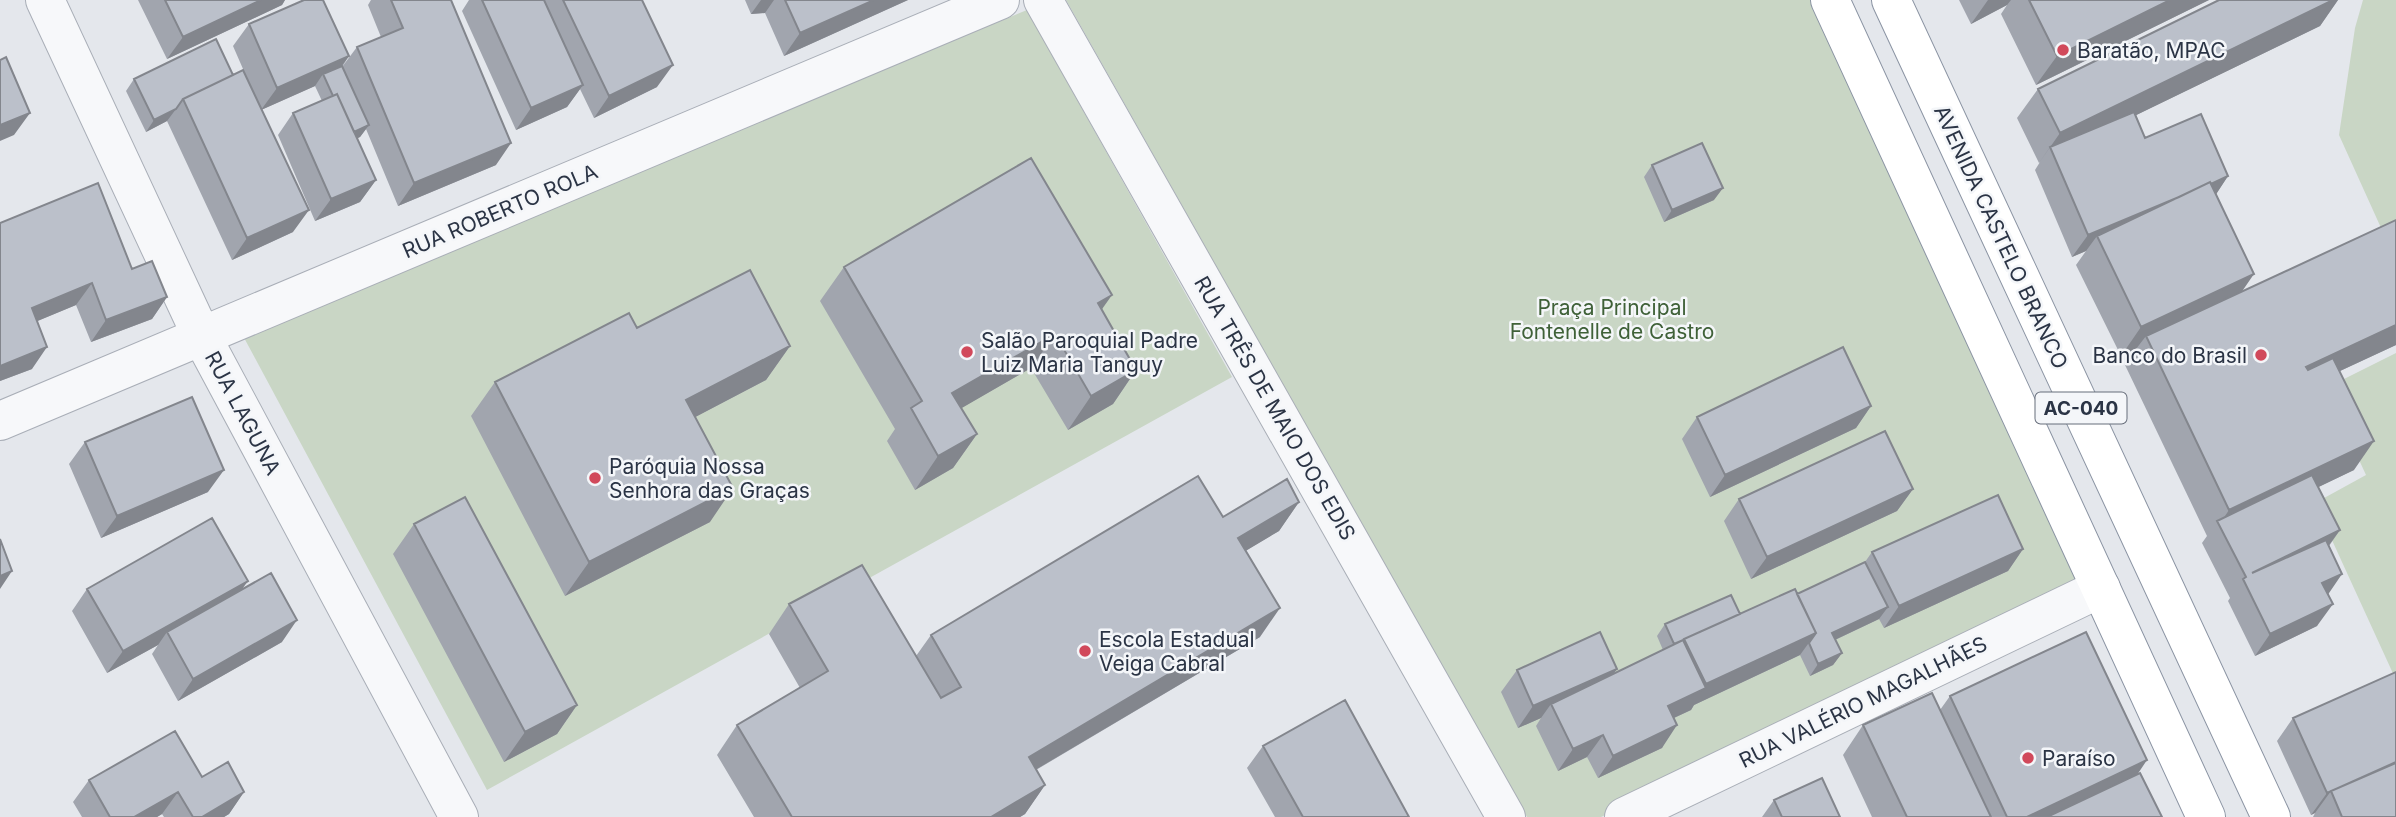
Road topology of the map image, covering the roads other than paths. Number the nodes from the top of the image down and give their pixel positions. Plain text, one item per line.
1 (45, 0) edge
2 (1000, 0) edge
3 (1043, 0) edge
4 (1830, 0) edge
5 (1891, 0) edge
6 (202, 337) junction
7 (0, 421) edge
8 (2101, 588) junction
9 (459, 817) edge
10 (1506, 817) edge
11 (1624, 817) edge
12 (2206, 817) edge
13 (2271, 817) edge

1 - 6 street, RUA LAGUNA
2 - 6 street, RUA ROBERTO ROLA
3 - 10 street, RUA TRÊS DE MAIO DOS EDIS
4 - 8 highway, AC-040
5 - 13 highway, AVENIDA CASTELO BRANCO / AC-040
6 - 7 street, RUA ROBERTO ROLA
6 - 9 street, RUA LAGUNA
8 - 11 street, RUA VALÉRIO MAGALHÃES
8 - 12 highway, AC-040

